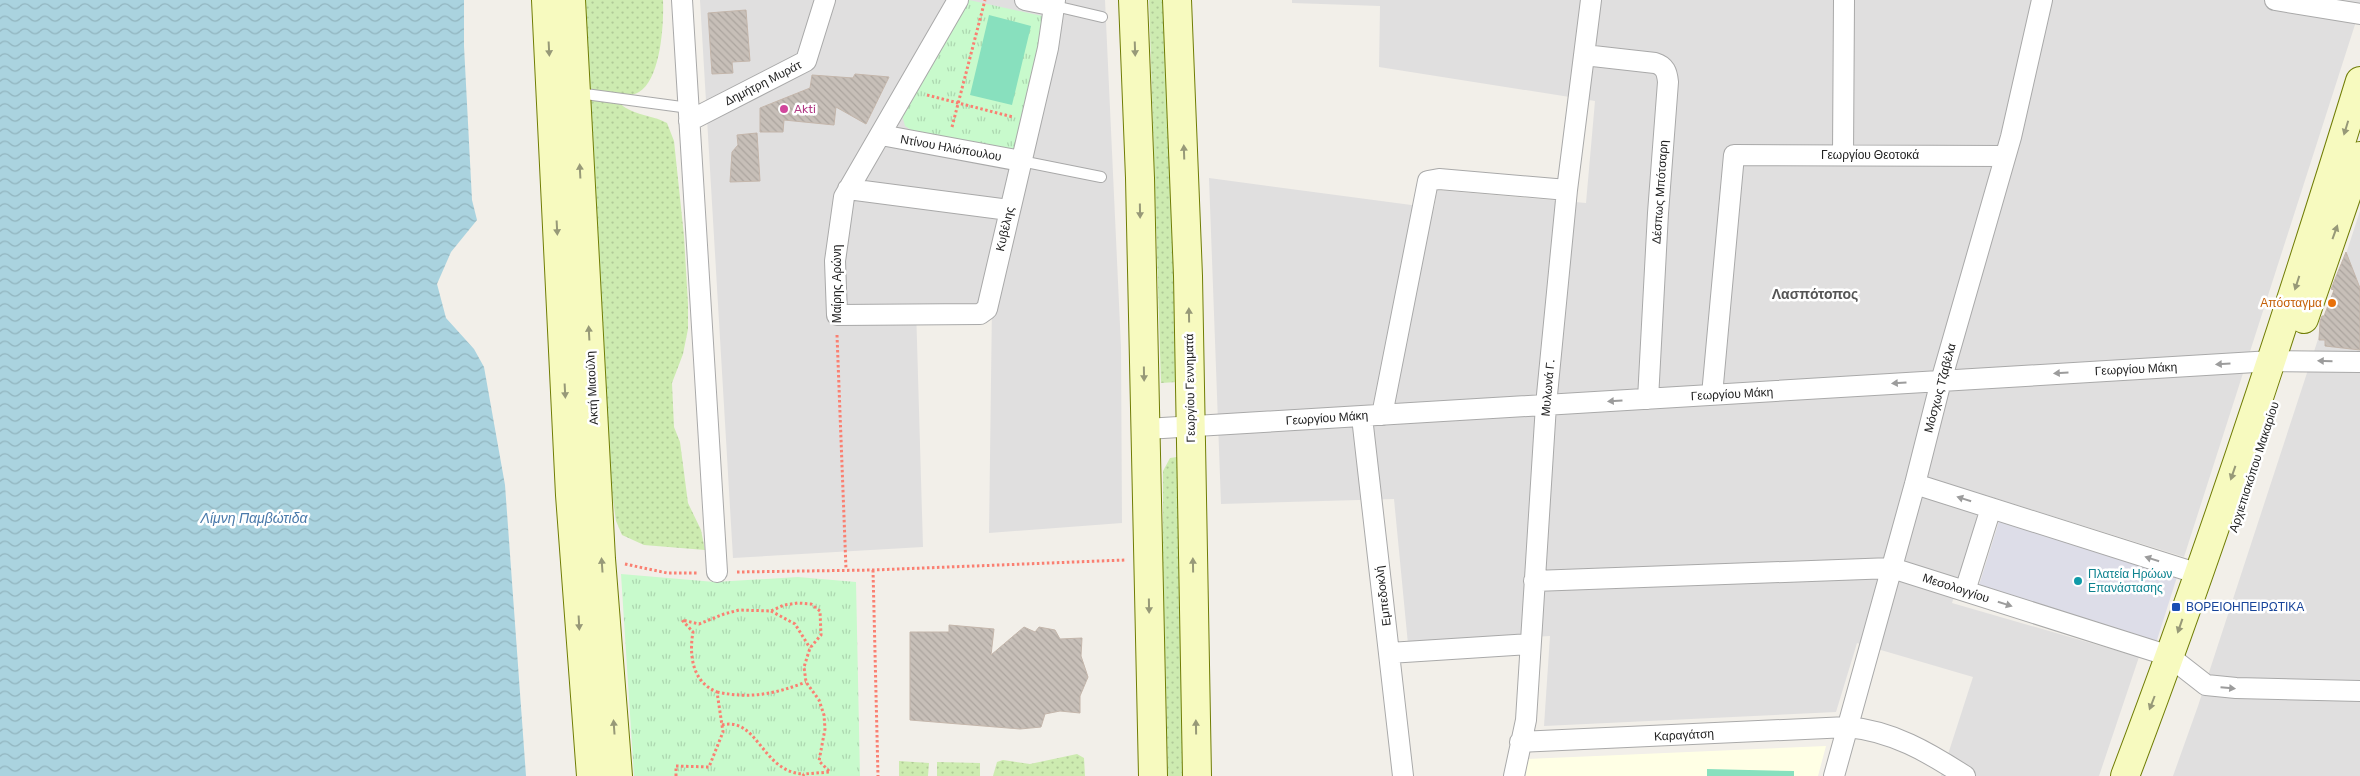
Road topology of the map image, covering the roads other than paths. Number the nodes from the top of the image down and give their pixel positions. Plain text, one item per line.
1 (546, 0) edge
2 (571, 0) edge
3 (682, 0) edge
4 (825, 0) edge
5 (958, 0) edge
6 (1025, 0) edge
7 (1133, 0) edge
8 (1177, 0) edge
9 (1590, 0) edge
10 (1844, 0) edge
11 (2042, 0) edge
12 (2275, 0) edge
13 (1055, 3) edge
14 (2360, 14) edge
15 (1102, 17) dead end
16 (1584, 56) junction
17 (2360, 82) edge
18 (576, 92) junction
19 (689, 115) junction
20 (881, 135) junction
21 (1843, 155) junction
22 (2005, 156) junction
23 (2360, 156) edge
24 (1021, 161) junction
25 (1101, 177) dead end
26 (848, 189) junction
27 (1567, 190) junction
28 (1009, 210) junction
29 (837, 315) joint
30 (2281, 360) junction
31 (2360, 362) edge
32 (1941, 381) junction
33 (1712, 395) junction
34 (1648, 398) junction
35 (1546, 405) junction
36 (1382, 415) junction
37 (1362, 417) junction
38 (1191, 427) junction
39 (1146, 428) junction
40 (1915, 484) junction
41 (1991, 508) junction
42 (1892, 568) junction
43 (717, 572) road end
44 (2199, 574) junction
45 (1534, 581) junction
46 (1966, 591) junction
47 (1530, 644) junction
48 (1389, 653) junction
49 (2177, 663) junction
50 (2360, 691) edge
51 (1848, 727) junction
52 (1520, 742) junction
53 (591, 776) edge
54 (618, 776) edge
55 (1153, 776) edge
56 (1198, 776) edge
57 (1403, 776) edge
58 (1514, 776) edge
59 (1834, 776) edge
60 (1965, 776) edge
61 (2124, 776) edge
62 (2145, 776) edge

1 -> 53 street
2 - 18 street, Ακτή Μιαούλη
3 - 19 street
4 - 19 street, Δημήτρη Μυράτ
5 - 20 street, Μαίρης Αρώνη
6 - 13 street
7 -> 39 street
38 -> 8 street, Γεωργίου Γεννηματά
9 - 16 street, Μυλωνά Γ.
10 - 21 street
11 - 22 street, Μόσχως Τζαβέλα
12 - 14 street
13 - 15 lane
13 - 24 street, Κυβέλης
16 - 27 street, Μυλωνά Γ.
16 - 34 street, Δέσπως Μπότσαρη
17 -> 30 street
18 - 19 lane
54 -> 18 street, Ακτή Μιαούλη
19 - 43 street
20 - 24 street, Ντίνου Ηλιόπουλου
20 - 26 street, Μαίρης Αρώνη
21 - 22 street, Γεωργίου Θεοτοκά
21 - 33 street, Γεωργίου Θεοτοκά
22 - 32 street, Μόσχως Τζαβέλα
30 -> 23 street, Αρχιεπισκόπου Μακαρίου
24 - 25 lane
24 - 28 street, Κυβέλης
26 - 28 street
26 - 29 street, Μαίρης Αρώνη
27 - 35 street, Μυλωνά Γ.
27 - 36 street
28 - 29 street, Κυβέλης
31 -> 30 street, Γεωργίου Μάκη
30 -> 32 street, Γεωργίου Μάκη
30 -> 44 street
30 - 49 street, Αρχιεπισκόπου Μακαρίου
32 -> 33 street, Γεωργίου Μάκη
32 - 40 street, Μόσχως Τζαβέλα
33 - 34 street, Γεωργίου Μάκη
34 -> 35 street, Γεωργίου Μάκη
35 - 36 street, Γεωργίου Μάκη
35 - 45 street, Μυλωνά Γ.
36 - 37 street, Γεωργίου Μάκη
37 - 38 street, Γεωργίου Μάκη
37 - 48 street, Εμπεδοκλή
38 - 39 street, Γεωργίου Μάκη
56 -> 38 street, Γεωργίου Γεννηματά
39 -> 55 street
41 -> 40 street
40 - 42 street, Μόσχως Τζαβέλα
44 -> 41 street
41 - 46 street
42 - 45 street, Μεσολογγίου
42 - 46 street, Μεσολογγίου
42 - 51 street, Μόσχως Τζαβέλα
44 -> 49 street
45 - 47 street, Μυλωνά Γ.
46 -> 49 street, Μεσολογγίου
47 - 48 street
47 - 52 street, Μυλωνά Γ.
48 - 57 street, Εμπεδοκλή
49 -> 50 street, Μεσολογγίου
49 -> 61 street
49 - 62 street, Αρχιεπισκόπου Μακαρίου
51 - 52 street, Καραγάτση
51 - 59 street, Μόσχως Τζαβέλα
51 - 60 street, Καραγάτση
52 - 58 street, Μυλωνά Γ.

